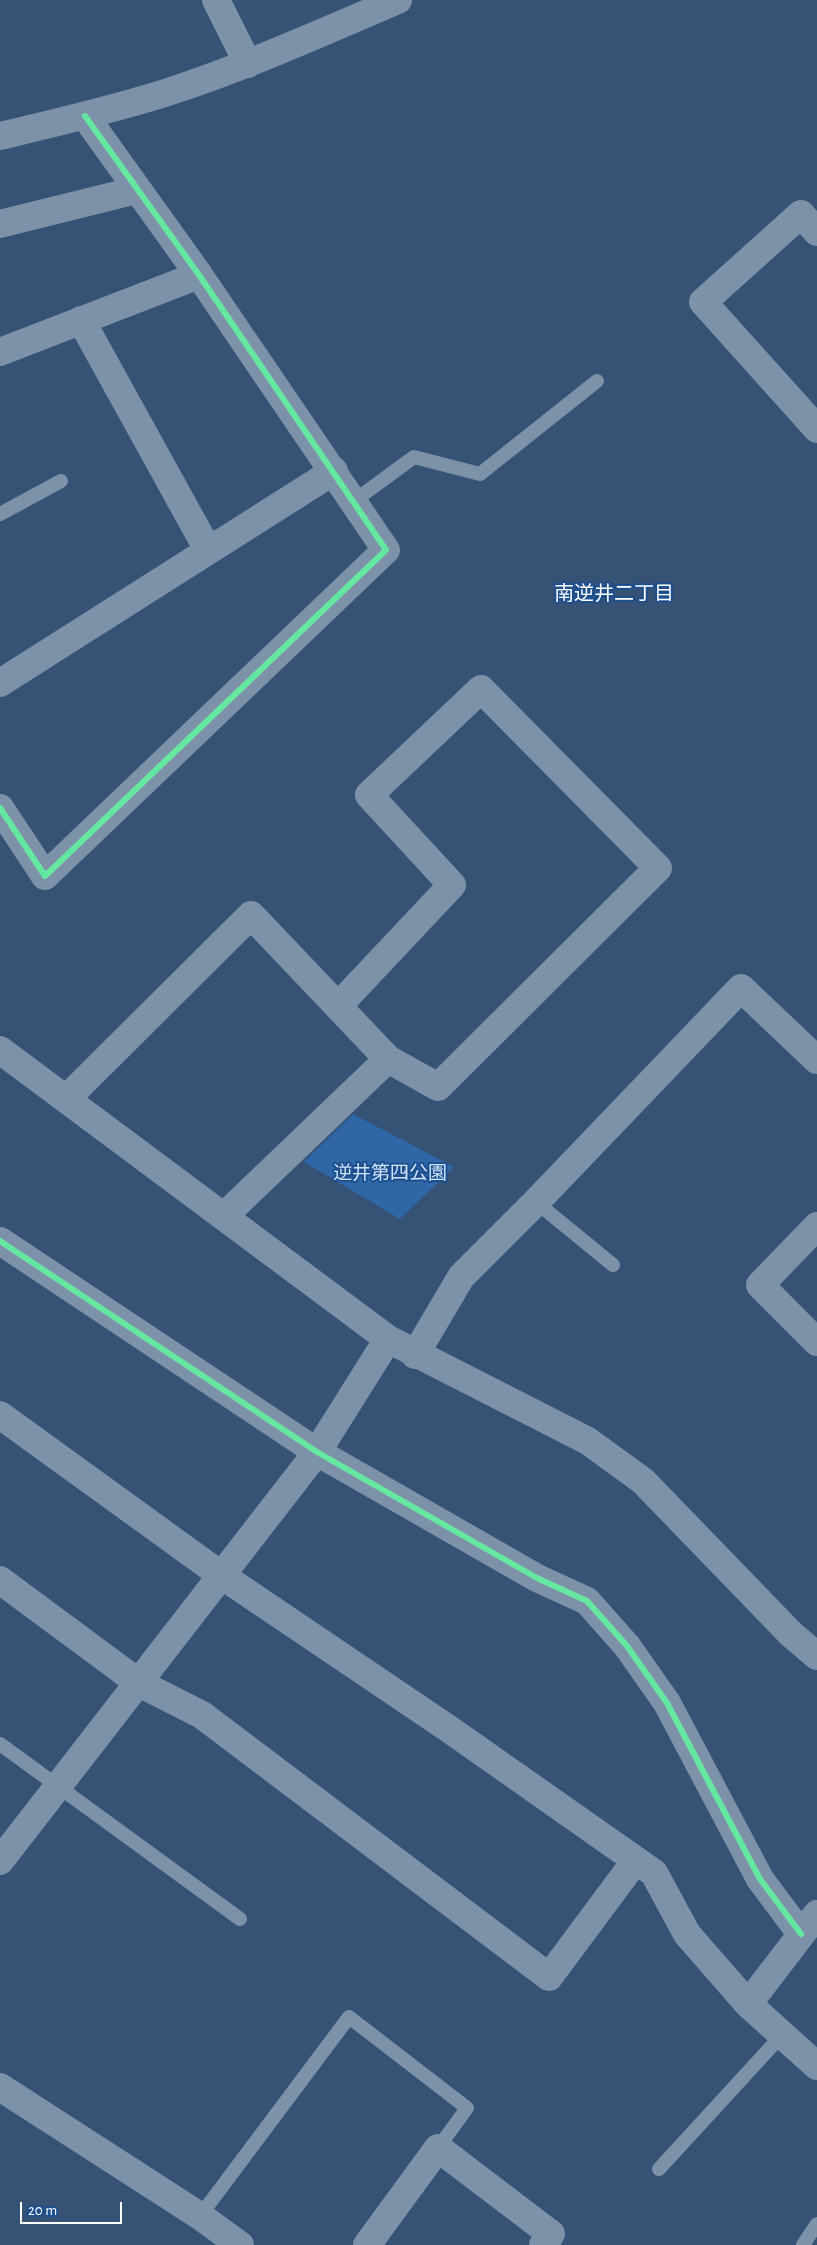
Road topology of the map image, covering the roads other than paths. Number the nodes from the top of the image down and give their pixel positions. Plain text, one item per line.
1 (216, 0) edge
2 (398, 0) edge
3 (248, 64) junction
4 (85, 116) junction
5 (0, 136) edge
6 (137, 190) junction
7 (0, 224) edge
8 (817, 232) edge
9 (198, 275) junction
10 (81, 320) junction
11 (0, 352) edge
12 (597, 381) dead end
13 (817, 429) edge
14 (334, 471) junction
15 (61, 481) dead end
16 (354, 501) junction
17 (0, 514) edge
18 (208, 550) junction
19 (0, 683) edge
20 (0, 808) edge
21 (338, 1006) junction
22 (0, 1050) edge
23 (388, 1059) junction
24 (817, 1060) edge
25 (66, 1098) junction
26 (536, 1202) junction
27 (224, 1216) junction
28 (817, 1226) edge
29 (0, 1241) edge
30 (613, 1265) dead end
31 (388, 1339) junction
32 (817, 1342) edge
33 (415, 1355) junction
34 (0, 1415) edge
35 (318, 1452) junction
36 (221, 1575) junction
37 (0, 1580) edge
38 (817, 1656) edge
39 (138, 1683) junction
40 (0, 1744) edge
41 (58, 1785) junction
42 (636, 1860) junction
43 (0, 1861) edge
44 (240, 1919) dead end
45 (809, 1924) edge
46 (748, 2004) junction
47 (782, 2036) junction
48 (817, 2066) edge
49 (0, 2088) edge
50 (438, 2148) junction
51 (659, 2169) dead end
52 (200, 2216) junction
53 (817, 2224) edge
54 (553, 2241) edge
55 (240, 2245) edge
56 (367, 2245) edge
57 (803, 2245) edge

1 - 3 street
2 - 3 street
3 - 4 street
4 - 5 street
4 - 6 street
6 - 7 street
6 - 9 street
8 - 13 street
9 - 10 street
9 - 14 street
10 - 11 street
10 - 18 street
12 - 16 lane
14 - 16 street
14 - 18 street
15 - 17 lane
16 - 20 street
18 - 19 street
21 - 23 street
21 - 23 street
21 - 25 street
22 - 25 street
23 - 27 street
24 - 26 street
25 - 27 street
26 - 30 lane
26 - 33 street
27 - 31 street
28 - 32 street
29 - 35 street
31 - 33 street
31 - 35 street
33 - 38 street
34 - 36 street
35 - 36 street
35 - 45 street
36 - 39 street
36 - 42 street
37 - 39 street
39 - 41 street
39 - 42 street
40 - 41 lane
41 - 43 street
41 - 44 lane
42 - 46 street
45 - 46 street
46 - 47 street
47 - 48 street
47 - 51 lane
49 - 52 street
50 - 52 lane
50 - 54 street
50 - 56 street
52 - 55 street
53 - 57 lane

